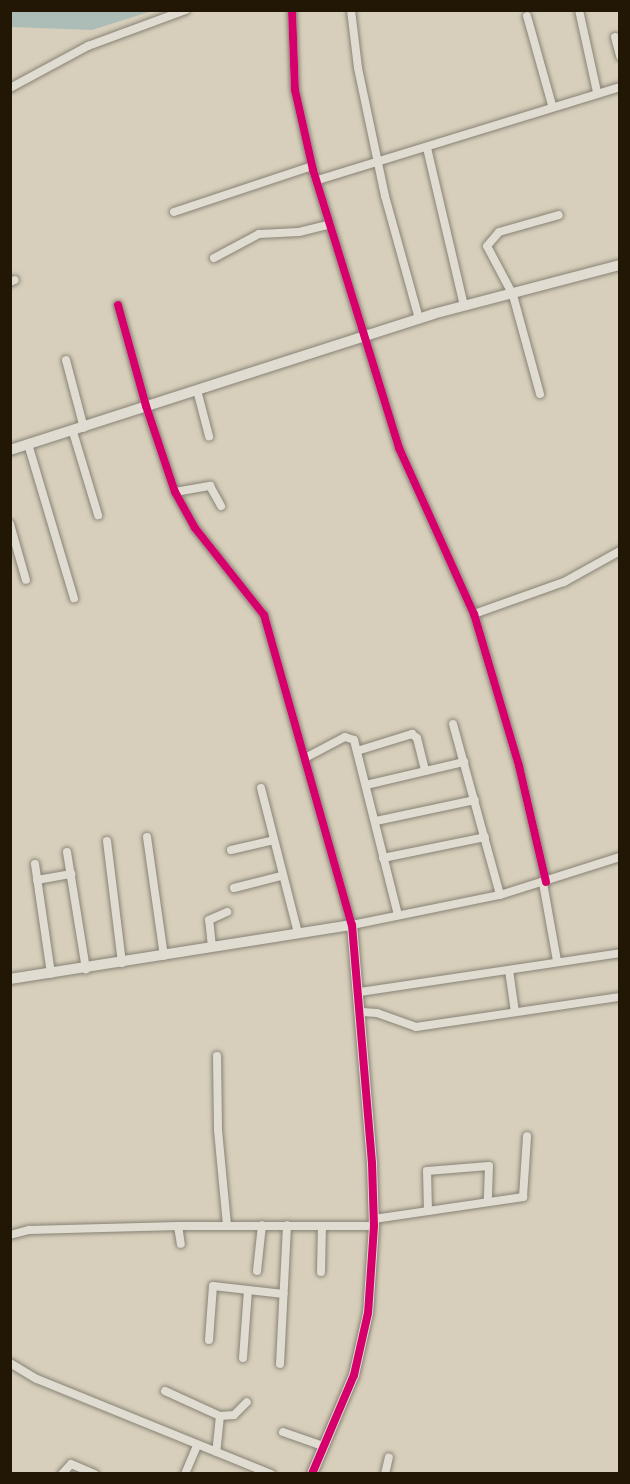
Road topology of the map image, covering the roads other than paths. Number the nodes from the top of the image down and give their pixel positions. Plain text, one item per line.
1 (186, 10) edge
2 (292, 10) edge
3 (351, 10) edge
4 (579, 10) edge
5 (526, 16) dead end
6 (615, 37) dead end
7 (620, 56) edge
8 (620, 87) edge
9 (10, 88) edge
10 (597, 92) junction
11 (552, 105) junction
12 (427, 148) junction
13 (379, 162) junction
14 (312, 166) junction
15 (318, 180) junction
16 (174, 212) dead end
17 (559, 214) dead end
18 (330, 224) junction
19 (214, 258) dead end
20 (620, 265) edge
21 (513, 295) junction
22 (118, 305) dead end
23 (464, 306) junction
24 (419, 319) junction
25 (362, 338) junction
26 (66, 360) dead end
27 (197, 390) junction
28 (540, 394) dead end
29 (146, 406) junction
30 (78, 430) junction
31 (209, 436) dead end
32 (28, 444) junction
33 (10, 450) edge
34 (175, 492) junction
35 (221, 506) dead end
36 (98, 515) dead end
37 (10, 524) edge
38 (620, 551) edge
39 (26, 580) dead end
40 (74, 598) dead end
41 (474, 614) junction
42 (453, 724) dead end
43 (357, 751) junction
44 (305, 758) junction
45 (464, 762) junction
46 (425, 771) junction
47 (366, 785) junction
48 (261, 788) dead end
49 (475, 800) junction
50 (376, 821) junction
51 (147, 837) dead end
52 (485, 837) junction
53 (274, 840) junction
54 (108, 841) dead end
55 (231, 850) dead end
56 (67, 852) dead end
57 (620, 857) edge
58 (383, 858) junction
59 (35, 864) dead end
60 (70, 874) junction
61 (281, 876) junction
62 (37, 880) junction
63 (544, 883) junction
64 (234, 888) dead end
65 (500, 895) junction
66 (227, 912) dead end
67 (398, 915) junction
68 (352, 925) junction
69 (298, 933) junction
70 (212, 947) junction
71 (620, 952) edge
72 (164, 956) junction
73 (557, 961) junction
74 (122, 963) junction
75 (86, 969) junction
76 (509, 970) junction
77 (51, 974) junction
78 (10, 979) edge
79 (360, 992) junction
80 (620, 997) edge
81 (362, 1012) junction
82 (515, 1012) junction
83 (217, 1056) dead end
84 (527, 1136) dead end
85 (488, 1202) junction
86 (428, 1211) junction
87 (374, 1223) junction
88 (227, 1225) junction
89 (262, 1225) junction
90 (287, 1225) junction
91 (178, 1226) junction
92 (322, 1226) junction
93 (10, 1235) edge
94 (181, 1244) dead end
95 (257, 1271) dead end
96 (321, 1272) dead end
97 (248, 1290) junction
98 (284, 1294) junction
99 (209, 1340) dead end
100 (243, 1358) dead end
101 (10, 1363) edge
102 (280, 1364) dead end
103 (165, 1391) dead end
104 (247, 1402) dead end
105 (220, 1416) junction
106 (283, 1432) dead end
107 (197, 1446) junction
108 (323, 1446) junction
109 (216, 1452) junction
110 (389, 1457) dead end
111 (62, 1473) edge
112 (95, 1473) edge
113 (185, 1473) edge
114 (271, 1473) edge
115 (312, 1473) edge
116 (386, 1473) edge

1 - 9 street
2 - 14 street
3 - 13 street
4 - 10 street
5 - 11 street
6 - 7 street
8 - 10 street
10 - 11 street
11 - 12 street
12 - 13 street
12 - 23 street
13 - 15 street
13 - 24 street
14 - 15 street
14 - 16 street
15 - 18 street
17 - 21 street
18 - 19 street
18 - 25 street
20 - 21 street
21 - 23 street
21 - 28 street
22 - 29 street
23 - 24 street
24 - 25 street
25 - 27 street
25 - 41 street
26 - 30 street
27 - 29 street
27 - 31 street
29 - 30 street
29 - 34 street
30 - 32 street
30 - 36 street
32 - 33 street
32 - 40 street
34 - 35 street
34 - 44 street
37 - 39 street
38 - 41 street
41 - 63 street
42 - 45 street
43 - 44 street
43 - 46 street
43 - 47 street
44 - 68 street
45 - 46 street
45 - 49 street
46 - 47 street
47 - 50 street
48 - 53 street
49 - 50 street
49 - 52 street
50 - 58 street
51 - 72 street
52 - 58 street
52 - 65 street
53 - 55 street
53 - 61 street
54 - 74 street
56 - 60 street
57 - 63 street
58 - 67 street
59 - 62 street
60 - 62 street
60 - 75 street
61 - 64 street
61 - 69 street
62 - 77 street
63 - 65 street
63 - 73 street
65 - 67 street
66 - 70 street
67 - 68 street
68 - 69 street
68 - 79 street
69 - 70 street
70 - 72 street
71 - 73 street
72 - 74 street
73 - 76 street
74 - 75 street
75 - 77 street
76 - 79 street
76 - 82 street
77 - 78 street
79 - 81 street
80 - 82 street
81 - 82 street
81 - 87 street
83 - 88 street
84 - 85 street
85 - 86 street
85 - 86 street
86 - 87 street
87 - 92 street
87 - 108 street
88 - 89 street
88 - 91 street
89 - 90 street
89 - 95 street
90 - 92 street
90 - 98 street
91 - 93 street
91 - 94 street
92 - 96 street
97 - 98 street
97 - 99 street
97 - 100 street
98 - 102 street
101 - 107 street
103 - 105 street
104 - 105 street
105 - 109 street
106 - 108 street
107 - 109 street
107 - 113 street
108 - 115 street
109 - 114 street
110 - 116 street
111 - 112 street

